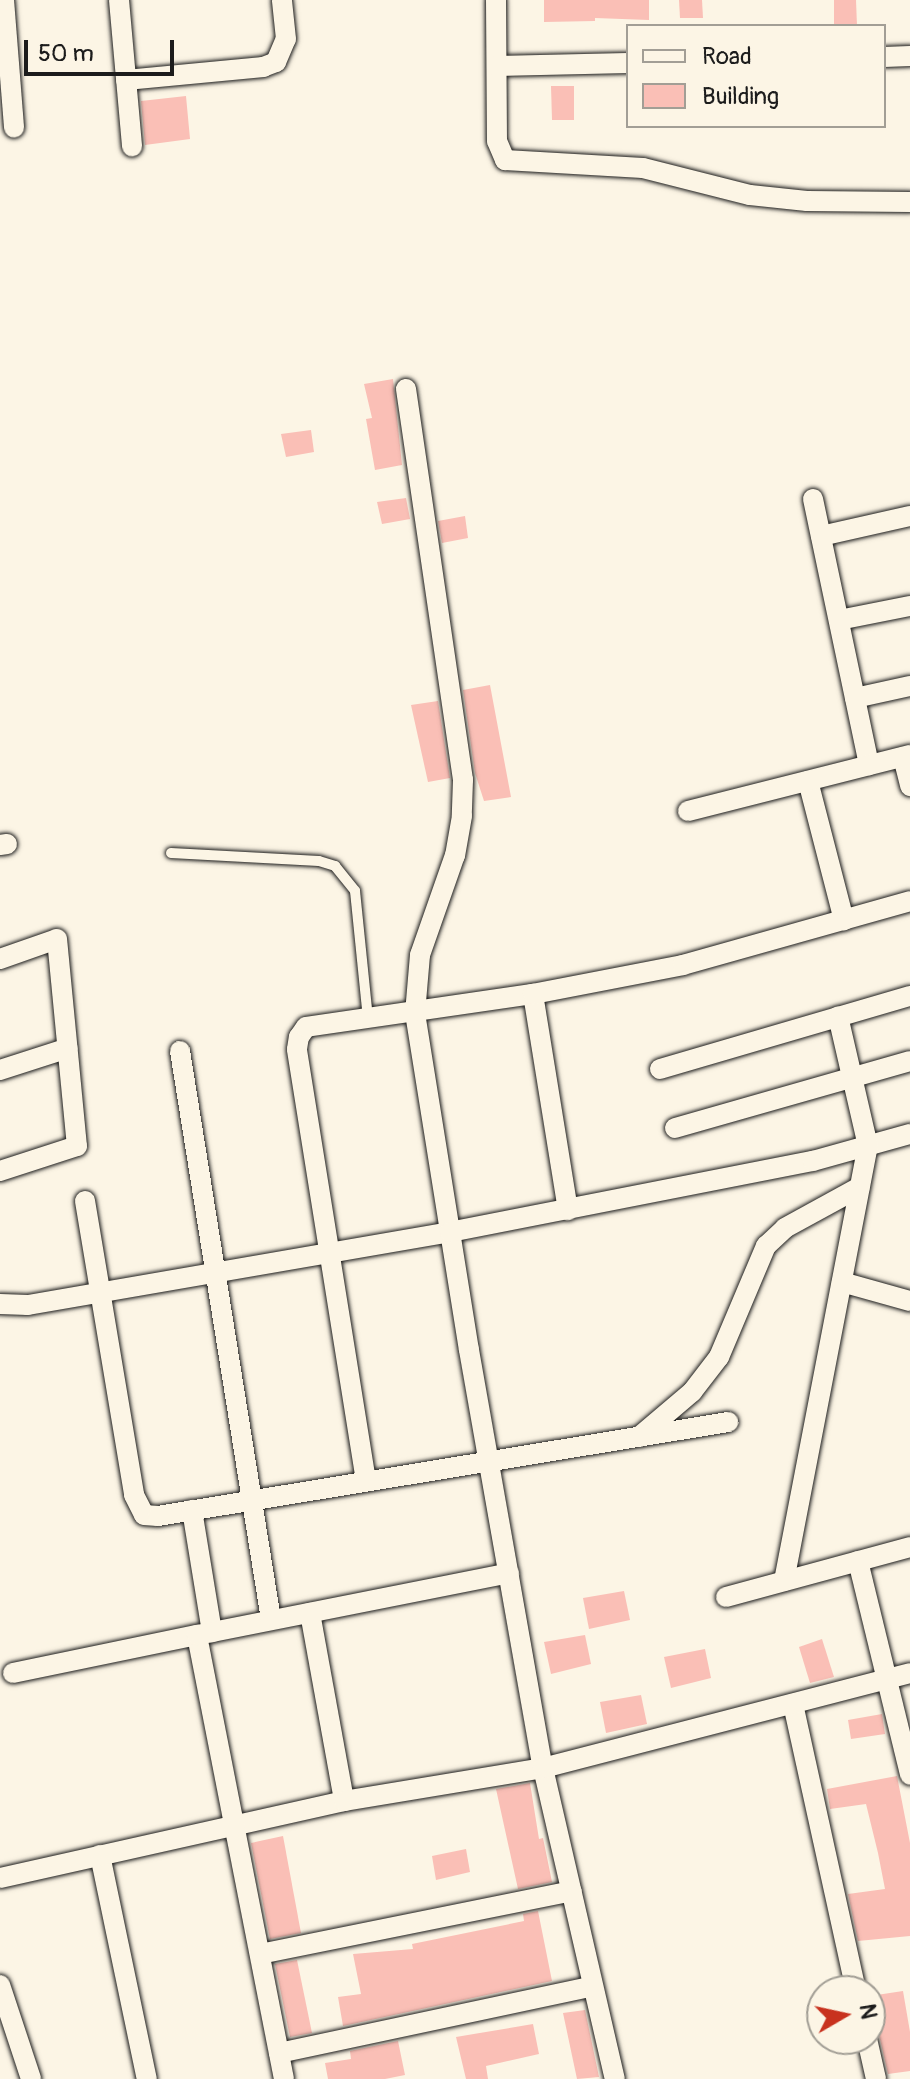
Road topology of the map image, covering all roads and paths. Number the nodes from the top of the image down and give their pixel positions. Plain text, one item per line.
1 (4, 0) edge
2 (119, 0) edge
3 (128, 0) edge
4 (282, 0) edge
5 (496, 0) edge
6 (910, 56) edge
7 (886, 57) edge
8 (626, 63) edge
9 (497, 66) junction
10 (126, 80) junction
11 (14, 128) dead end
12 (132, 146) dead end
13 (910, 202) edge
14 (406, 389) dead end
15 (813, 499) dead end
16 (910, 516) edge
17 (821, 536) junction
18 (910, 606) edge
19 (839, 620) junction
20 (910, 686) edge
21 (855, 698) junction
22 (906, 756) edge
23 (869, 765) junction
24 (808, 781) junction
25 (910, 786) edge
26 (688, 811) dead end
27 (171, 853) dead end
28 (910, 901) edge
29 (844, 920) junction
30 (0, 959) edge
31 (533, 994) junction
32 (910, 996) edge
33 (415, 1013) junction
34 (838, 1016) junction
35 (368, 1018) junction
36 (68, 1048) junction
37 (180, 1051) dead end
38 (910, 1061) edge
39 (660, 1069) dead end
40 (0, 1070) edge
41 (852, 1077) junction
42 (675, 1128) dead end
43 (910, 1134) edge
44 (868, 1146) junction
45 (0, 1171) edge
46 (860, 1187) junction
47 (85, 1201) dead end
48 (568, 1210) junction
49 (450, 1232) junction
50 (330, 1253) junction
51 (216, 1273) junction
52 (842, 1282) junction
53 (100, 1293) junction
54 (910, 1301) edge
55 (0, 1304) edge
56 (728, 1422) dead end
57 (639, 1437) junction
58 (489, 1461) junction
59 (366, 1481) junction
60 (252, 1500) junction
61 (192, 1510) junction
62 (910, 1547) edge
63 (858, 1561) junction
64 (509, 1573) junction
65 (784, 1581) junction
66 (726, 1597) dead end
67 (310, 1613) junction
68 (271, 1620) junction
69 (204, 1633) junction
70 (13, 1673) dead end
71 (910, 1673) edge
72 (888, 1679) junction
73 (793, 1704) junction
74 (543, 1768) junction
75 (910, 1775) edge
76 (344, 1801) junction
77 (234, 1824) junction
78 (100, 1855) junction
79 (0, 1878) edge
80 (572, 1891) junction
81 (260, 1954) junction
82 (852, 1975) edge
83 (593, 1986) junction
84 (2, 1995) edge
85 (279, 2053) junction
86 (871, 2055) edge
87 (31, 2079) edge
88 (147, 2079) edge
89 (284, 2079) edge
90 (613, 2079) edge
91 (876, 2079) edge

1 - 11 street
2 - 3 street
2 - 10 street
4 - 10 street
5 - 9 street
6 - 7 street
8 - 9 street
9 - 13 street
10 - 12 street
14 - 33 street
15 - 17 street
16 - 17 street
17 - 19 street
18 - 19 street
19 - 21 street
20 - 21 street
21 - 23 street
22 - 23 street
22 - 25 street
23 - 24 street
24 - 26 street
24 - 29 street
27 - 35 lane
28 - 29 street
29 - 31 street
30 - 36 street
31 - 33 street
31 - 48 street
32 - 34 street
33 - 35 street
33 - 49 street
34 - 39 street
34 - 41 street
35 - 50 street
36 - 40 street
36 - 45 street
37 - 51 street
38 - 41 street
41 - 42 street
41 - 44 street
43 - 44 street
44 - 46 street
44 - 48 street
46 - 52 street
46 - 57 street
47 - 53 street
48 - 49 street
49 - 50 street
49 - 58 street
50 - 51 street
50 - 59 street
51 - 53 street
51 - 60 street
52 - 54 street
52 - 65 street
53 - 55 street
53 - 61 street
56 - 57 street
57 - 58 street
58 - 59 street
58 - 64 street
59 - 60 street
60 - 61 street
60 - 68 street
61 - 69 street
62 - 63 street
63 - 65 street
63 - 72 street
64 - 67 street
64 - 74 street
65 - 66 street
67 - 68 street
67 - 76 street
68 - 69 street
69 - 70 street
69 - 77 street
71 - 72 street
72 - 73 street
72 - 75 street
73 - 74 street
73 - 82 street
74 - 76 street
74 - 80 street
76 - 77 street
77 - 78 street
77 - 81 street
78 - 79 street
78 - 88 street
80 - 81 street
80 - 83 street
81 - 85 street
83 - 85 street
83 - 90 street
84 - 87 street
85 - 89 street
86 - 91 street

